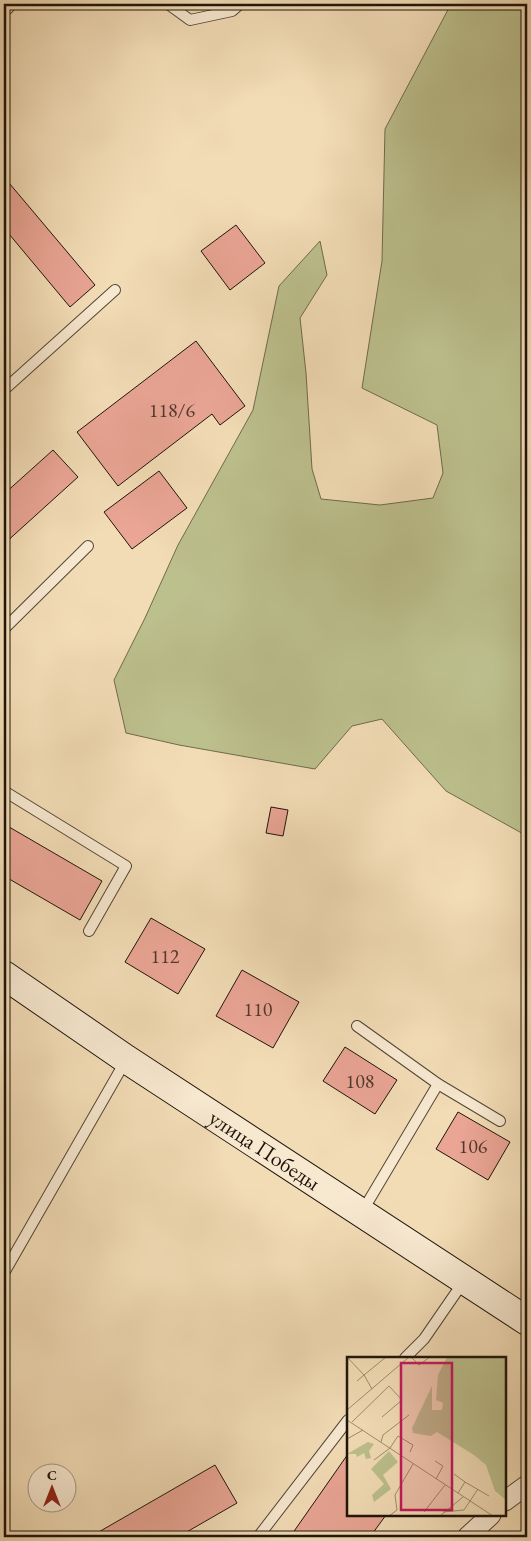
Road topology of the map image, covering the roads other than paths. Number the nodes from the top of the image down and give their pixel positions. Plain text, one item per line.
1 (168, 4) edge
2 (240, 4) edge
3 (115, 290) dead end
4 (4, 388) edge
5 (88, 546) dead end
6 (4, 629) edge
7 (4, 791) edge
8 (89, 930) dead end
9 (4, 975) edge
10 (357, 1026) dead end
11 (126, 1059) junction
12 (438, 1084) junction
13 (500, 1121) dead end
14 (361, 1213) junction
15 (4, 1273) edge
16 (464, 1280) junction
17 (527, 1321) edge
18 (407, 1357) edge
19 (347, 1421) edge
20 (527, 1485) edge
21 (506, 1500) edge
22 (489, 1516) edge
23 (258, 1537) edge
24 (468, 1537) edge

1 - 2 lane
3 - 4 lane
5 - 6 lane
7 - 8 lane
9 - 11 street, улица Победы
10 - 12 lane
11 - 14 street, улица Победы
11 - 15 lane
12 - 13 lane
12 - 14 lane
14 - 16 street, улица Победы
16 - 17 street, улица Победы
16 - 18 lane
19 - 23 lane
20 - 21 street
22 - 24 street

